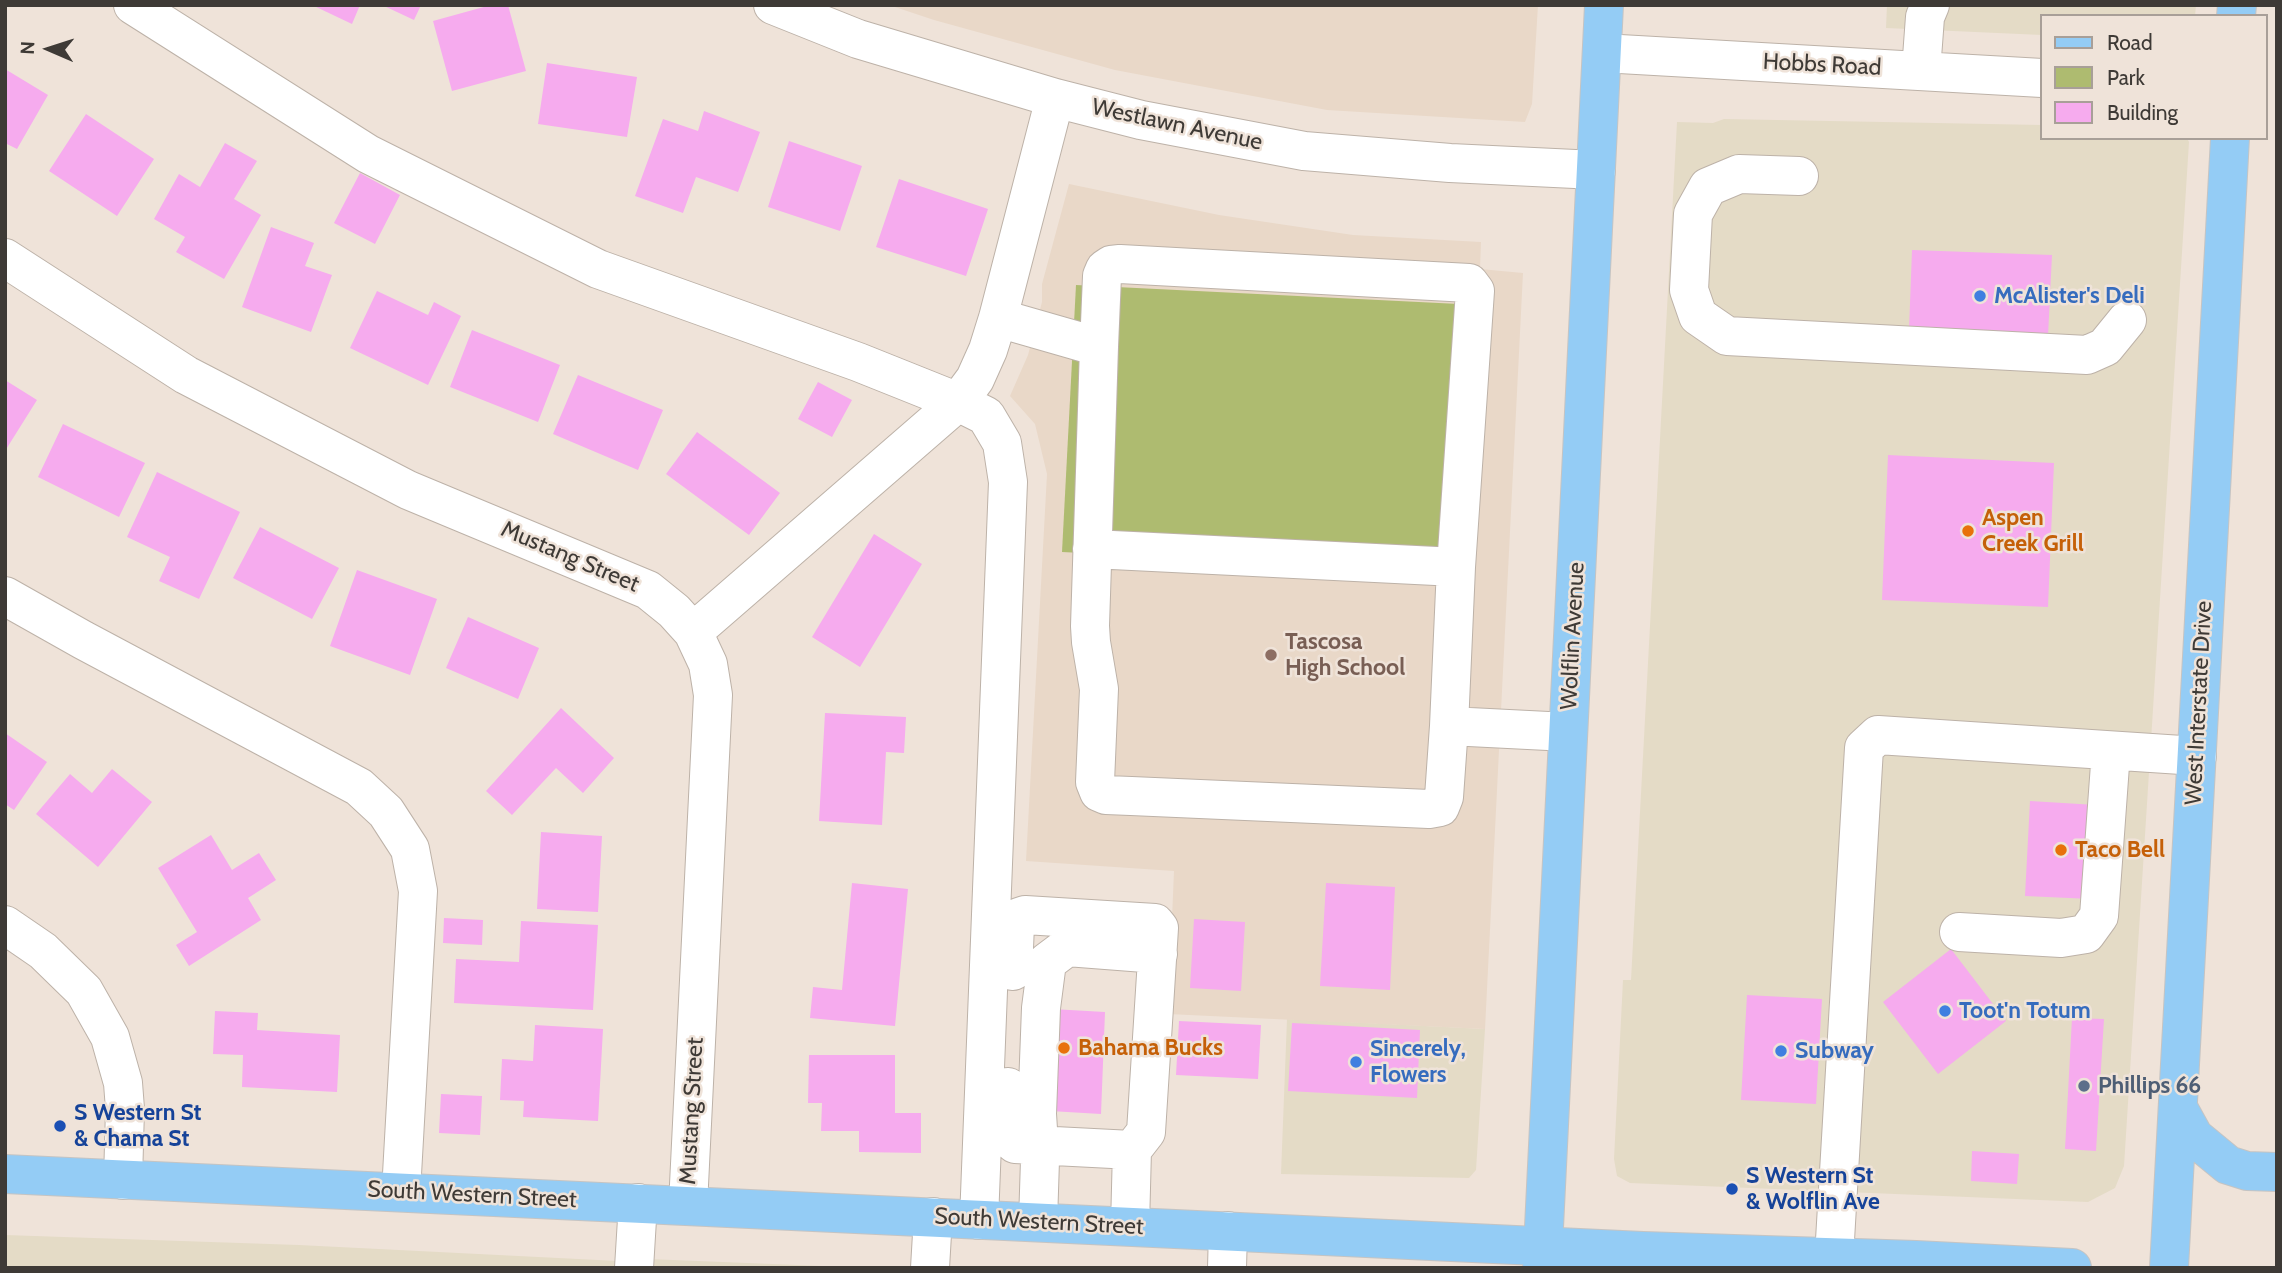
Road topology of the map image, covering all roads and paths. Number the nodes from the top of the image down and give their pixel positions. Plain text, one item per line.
1 (133, 5) edge
2 (772, 5) edge
3 (1604, 5) edge
4 (1927, 9) edge
5 (1602, 53) junction
6 (1921, 71) junction
7 (2040, 78) edge
8 (1055, 98) junction
9 (2230, 140) edge
10 (1596, 170) junction
11 (1799, 176) dead end
12 (5, 258) edge
13 (998, 318) junction
14 (2127, 320) dead end
15 (1099, 346) junction
16 (958, 401) junction
17 (1092, 549) junction
18 (1456, 567) junction
19 (5, 596) edge
20 (693, 632) junction
21 (1448, 726) junction
22 (1567, 732) junction
23 (2111, 751) junction
24 (2197, 756) junction
25 (5, 925) edge
26 (1959, 932) dead end
27 (1158, 954) junction
28 (2178, 1108) junction
29 (1040, 1145) junction
30 (1132, 1150) junction
31 (2277, 1172) edge
32 (5, 1174) edge
33 (123, 1180) junction
34 (401, 1192) junction
35 (638, 1203) junction
36 (688, 1205) junction
37 (933, 1217) junction
38 (979, 1220) junction
39 (1038, 1222) junction
40 (1130, 1226) junction
41 (1227, 1249) edge
42 (1542, 1257) edge
43 (1834, 1257) junction
44 (634, 1268) edge
45 (930, 1268) edge
46 (2072, 1268) edge
47 (2169, 1268) edge

1 - 16 street
2 - 8 street, Westlawn Avenue
3 - 5 main road, Wolflin Avenue
4 - 6 street
5 - 6 street, Hobbs Road
5 - 10 main road, Wolflin Avenue
6 - 7 street, Hobbs Road
8 - 10 street, Westlawn Avenue
8 - 13 street
9 - 24 main road, West Interstate Drive
10 - 22 main road, Wolflin Avenue
11 - 14 street
12 - 20 street, Mustang Street
13 - 15 street
13 - 16 street
15 - 17 street
15 - 18 street
16 - 20 street
16 - 38 street
17 - 18 street
17 - 21 street
18 - 21 street
19 - 34 street
20 - 36 street, Mustang Street
21 - 22 street
22 - 42 main road, Wolflin Avenue
23 - 24 street
23 - 26 street
23 - 43 street
24 - 28 main road, West Interstate Drive
25 - 33 street
27 - 29 street
27 - 29 street
27 - 30 street
28 - 31 main road
28 - 47 main road, West Interstate Drive
29 - 30 street
29 - 39 street
30 - 40 street
32 - 33 main road, South Western Street
33 - 34 main road, South Western Street
34 - 35 main road, South Western Street
35 - 36 main road, South Western Street
35 - 44 street
36 - 37 main road, South Western Street
37 - 38 main road, South Western Street
37 - 45 street
38 - 39 main road, South Western Street
39 - 40 main road, South Western Street
40 - 41 main road, South Western Street
41 - 42 main road, South Western Street
42 - 43 main road, South Western Street
43 - 46 main road, South Western Street

